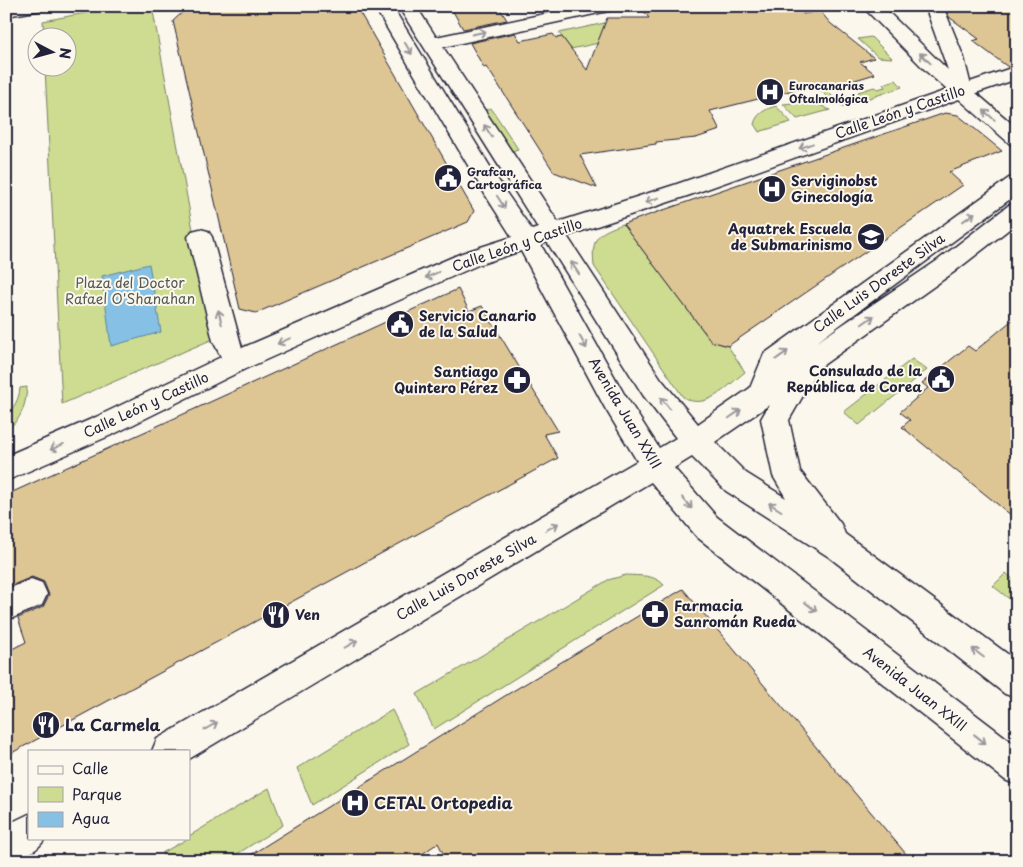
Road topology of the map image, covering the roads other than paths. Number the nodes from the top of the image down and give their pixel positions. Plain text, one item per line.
1 (36, 6) edge
2 (383, 6) edge
3 (407, 6) edge
4 (608, 6) edge
5 (870, 6) edge
6 (934, 6) edge
7 (6, 11) edge
8 (431, 44) junction
9 (1017, 72) edge
10 (961, 91) junction
11 (1017, 139) edge
12 (1017, 183) edge
13 (1017, 211) edge
14 (552, 232) junction
15 (200, 236) dead end
16 (527, 240) junction
17 (811, 359) junction
18 (236, 362) junction
19 (760, 397) junction
20 (695, 441) junction
21 (655, 466) junction
22 (6, 469) edge
23 (840, 547) junction
24 (1017, 682) edge
25 (170, 750) edge
26 (1017, 768) edge
27 (28, 833) edge
28 (6, 846) edge

1 - 7 street
2 -> 16 street, Avenida Juan XXIII
3 - 8 street
8 -> 4 street
10 -> 5 street
6 - 10 street
14 -> 8 street
9 - 10 street, Calle León y Castillo
11 -> 10 street
10 -> 14 street, Calle León y Castillo
19 -> 12 street, Calle Luis Doreste Silva
17 -> 13 street, Calle Luis Doreste Silva
14 - 16 street, Calle León y Castillo
20 -> 14 street
18 -> 15 street
16 -> 18 street, Calle León y Castillo
16 -> 21 street, Avenida Juan XXIII
17 - 19 street, Calle Luis Doreste Silva
17 - 23 street
18 -> 22 street, Calle León y Castillo
20 -> 19 street, Calle Luis Doreste Silva
20 - 21 street, Calle Luis Doreste Silva
23 -> 20 street
25 -> 21 street, Calle Luis Doreste Silva
21 -> 26 street, Avenida Juan XXIII
24 -> 23 street
27 - 28 street

